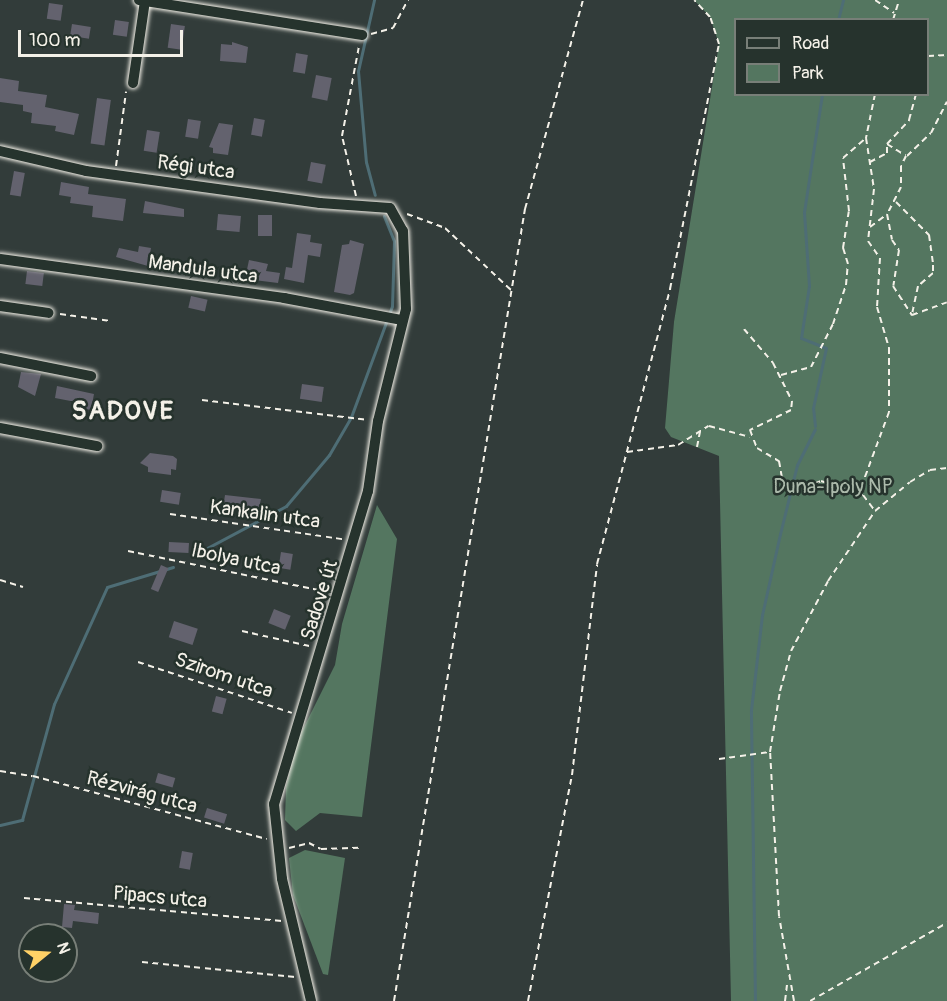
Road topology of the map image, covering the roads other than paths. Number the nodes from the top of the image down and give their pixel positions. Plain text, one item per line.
1 (142, 0) edge
2 (362, 35) road end
3 (133, 83) road end
4 (0, 151) edge
5 (390, 208) joint
6 (0, 259) edge
7 (0, 306) edge
8 (49, 313) road end
9 (401, 320) junction
10 (0, 358) edge
11 (91, 376) dead end
12 (0, 428) edge
13 (98, 446) dead end
14 (311, 1001) edge

1 - 2 street
1 - 3 street
4 - 5 street, Régi utca
5 - 9 street, Sadove út
6 - 9 street, Mandula utca
7 - 8 street
9 - 14 street, Sadove út
10 - 11 street
12 - 13 street

